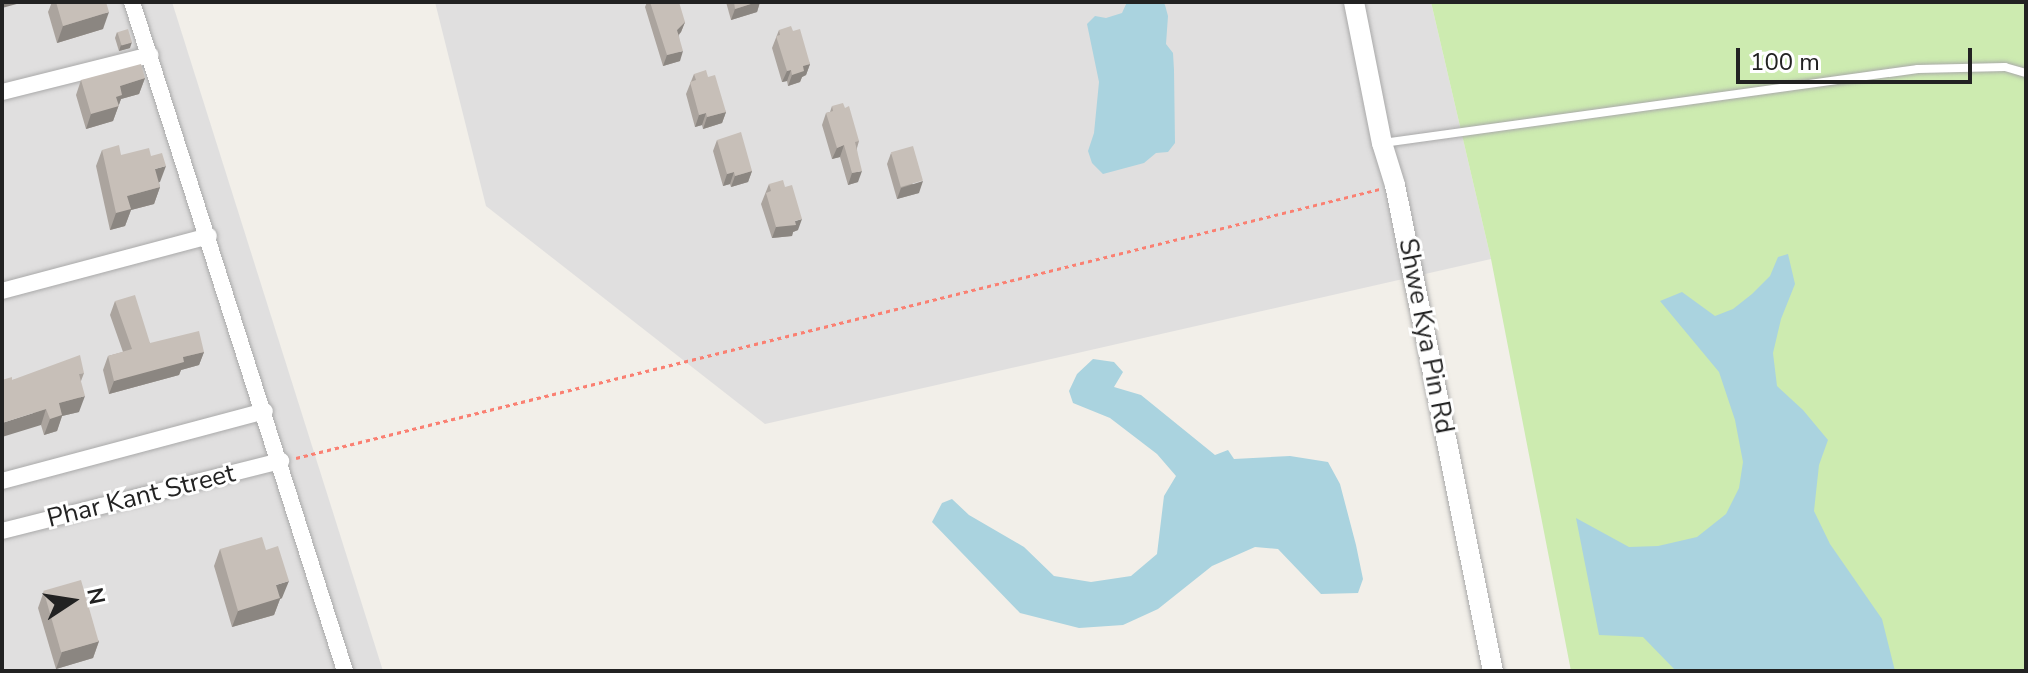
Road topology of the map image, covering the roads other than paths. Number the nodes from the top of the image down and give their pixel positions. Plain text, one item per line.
1 (132, 2) edge
2 (1354, 2) edge
3 (150, 55) junction
4 (2026, 73) edge
5 (2, 92) edge
6 (1382, 143) junction
7 (209, 236) junction
8 (2, 291) edge
9 (265, 411) junction
10 (281, 461) junction
11 (2, 481) edge
12 (2, 531) edge
13 (345, 671) edge
14 (1493, 671) edge

1 - 3 street
2 - 6 street, Shwe Kya Pin Rd
3 - 5 street
3 - 7 street
4 - 6 lane
6 - 14 street, Shwe Kya Pin Rd
7 - 8 street
7 - 9 street
9 - 10 street
9 - 11 street
10 - 12 street, Phar Kant Street
10 - 13 street

